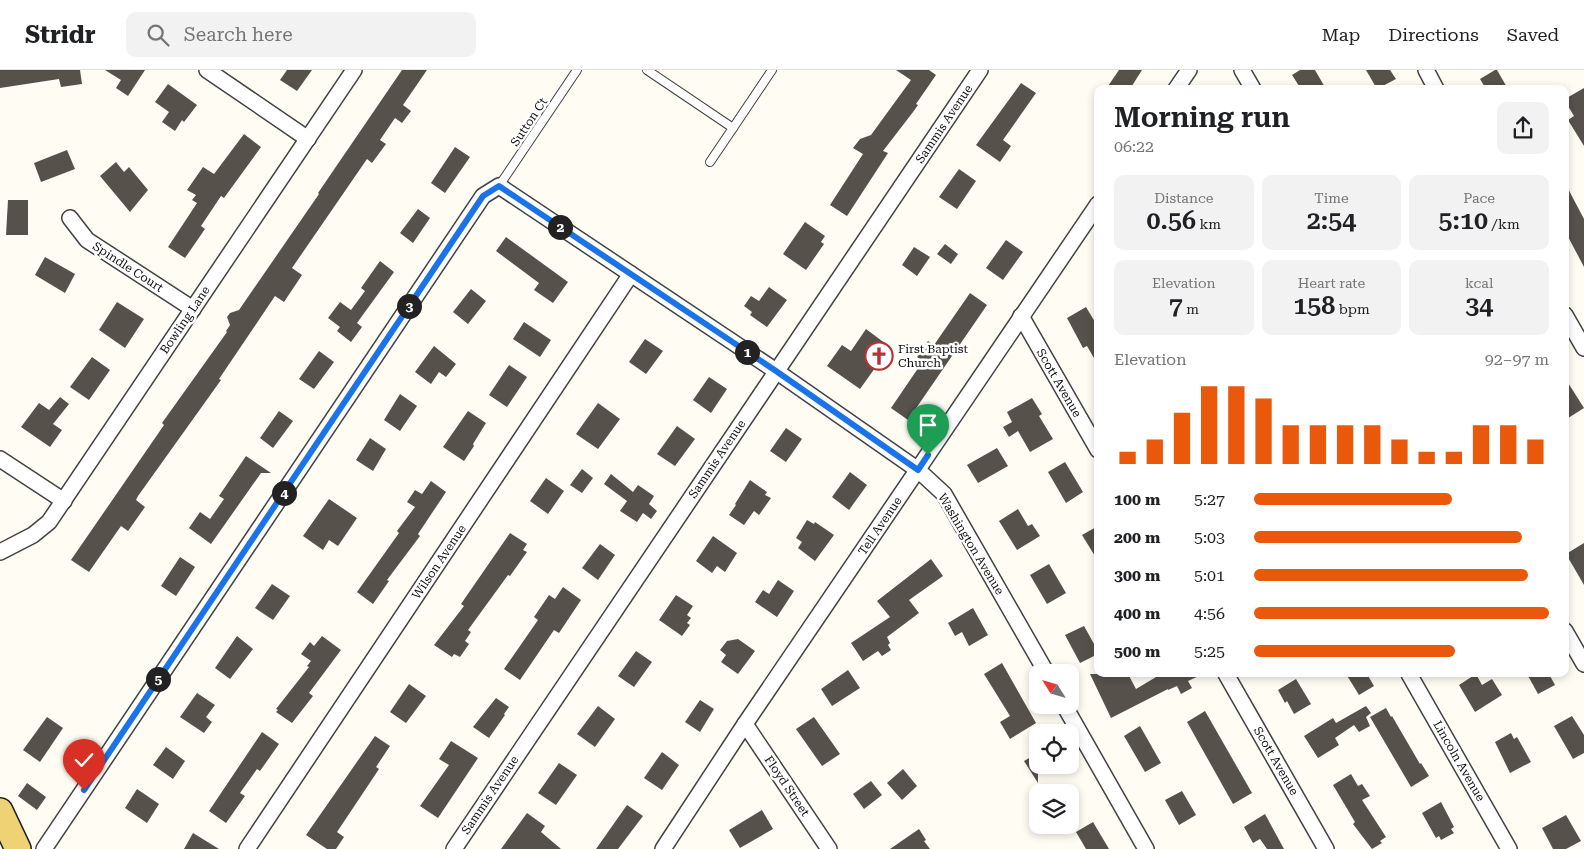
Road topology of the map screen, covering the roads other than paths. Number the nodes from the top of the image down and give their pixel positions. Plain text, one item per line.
1 (207, 70) edge
2 (354, 70) edge
3 (577, 70) edge
4 (647, 70) edge
5 (772, 70) edge
6 (980, 70) edge
7 (1189, 70) edge
8 (1242, 70) edge
9 (1426, 70) edge
10 (1179, 85) edge
11 (1251, 85) edge
12 (1434, 85) edge
13 (733, 128) junction
14 (308, 139) junction
15 (710, 162) dead end
16 (499, 186) junction
17 (1094, 210) edge
18 (70, 218) dead end
19 (631, 274) junction
20 (193, 309) junction
21 (1021, 316) junction
22 (1569, 322) edge
23 (1584, 348) edge
24 (776, 371) junction
25 (1094, 443) edge
26 (0, 459) edge
27 (918, 470) junction
28 (64, 501) junction
29 (0, 552) edge
30 (1569, 638) edge
31 (1041, 664) edge
32 (1584, 664) edge
33 (1228, 677) edge
34 (1410, 677) edge
35 (1069, 714) edge
36 (746, 724) junction
37 (0, 811) edge
38 (18, 849) edge
39 (44, 849) edge
40 (247, 849) edge
41 (454, 849) edge
42 (663, 849) edge
43 (829, 849) edge
44 (1146, 849) edge
45 (1326, 849) edge
46 (1509, 849) edge

1 - 14 street
2 - 14 street, Bowling Lane
3 - 16 lane, Sutton Ct
4 - 13 lane
5 - 13 lane
6 - 24 street, Sammis Avenue
7 - 10 street
8 - 11 street
9 - 12 street
13 - 15 lane
14 - 20 street, Bowling Lane
16 - 19 street, Washington Avenue
16 - 39 street
17 - 21 street, Tell Avenue
18 - 20 street, Spindle Court
19 - 24 street, Washington Avenue
19 - 40 street, Wilson Avenue
20 - 28 street, Bowling Lane
21 - 25 street, Scott Avenue
21 - 27 street, Tell Avenue
22 - 23 street
24 - 27 street, Washington Avenue
24 - 41 street, Sammis Avenue
26 - 28 street
27 - 31 street, Washington Avenue
27 - 36 street, Tell Avenue
28 - 29 street, Bowling Lane
30 - 32 street
33 - 45 street, Scott Avenue
34 - 46 street, Lincoln Avenue
35 - 44 street
36 - 42 street, Tell Avenue
36 - 43 street, Floyd Street
37 - 38 main road

